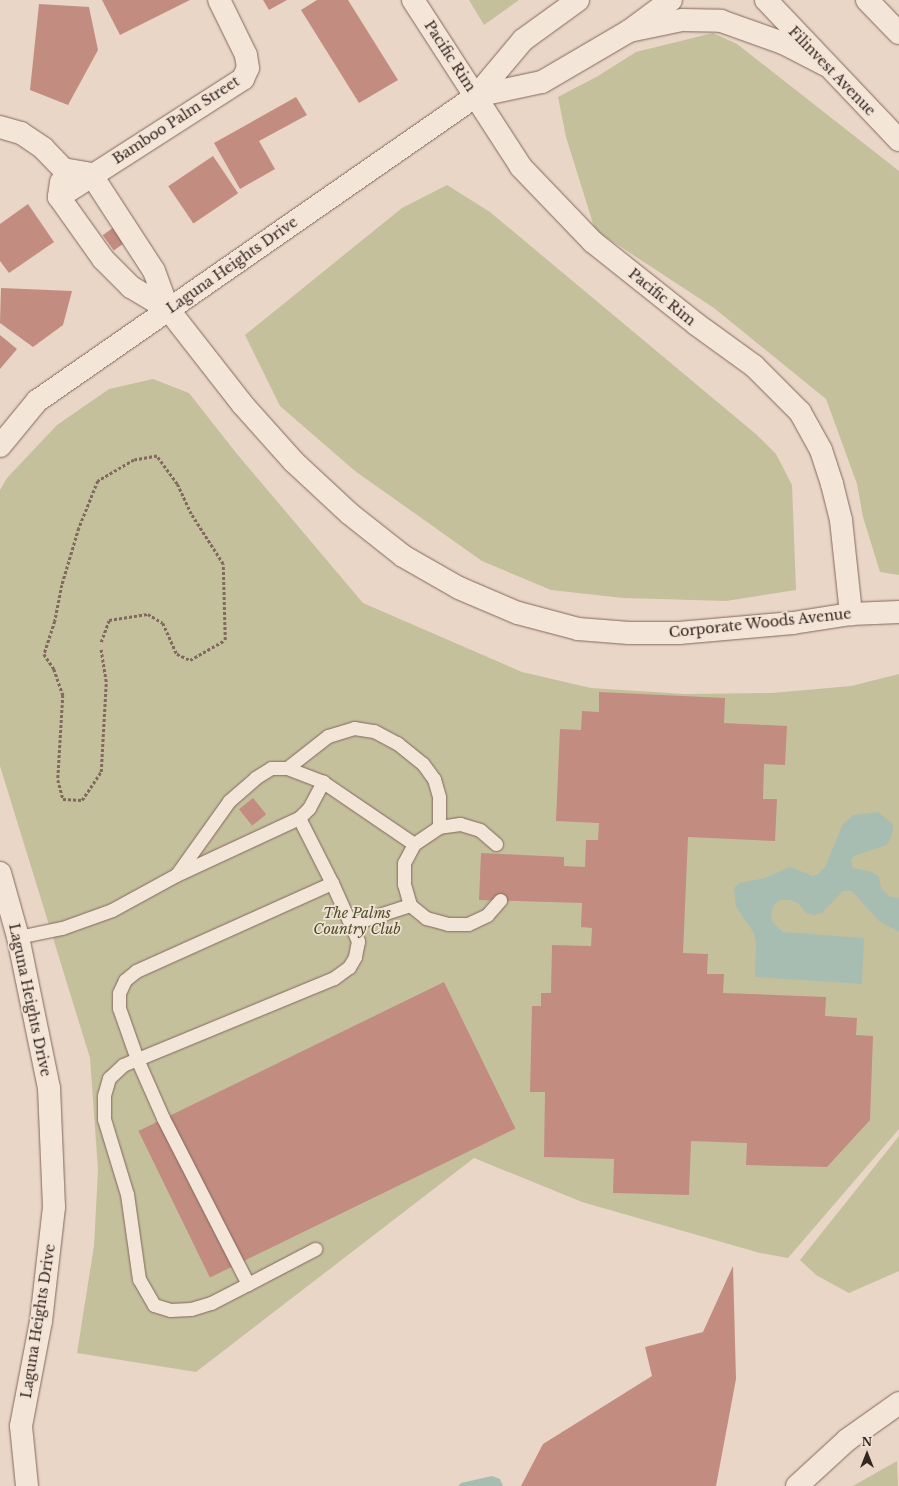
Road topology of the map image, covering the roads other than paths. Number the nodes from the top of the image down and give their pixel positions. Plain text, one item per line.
1 (218, 0) edge
2 (413, 0) edge
3 (578, 0) edge
4 (671, 0) edge
5 (766, 0) edge
6 (867, 0) edge
7 (629, 31) junction
8 (899, 34) edge
9 (826, 65) junction
10 (476, 96) junction
11 (0, 127) edge
12 (899, 140) edge
13 (63, 169) junction
14 (91, 174) junction
15 (59, 196) junction
16 (168, 309) junction
17 (0, 446) edge
18 (899, 612) edge
19 (851, 614) junction
20 (287, 768) junction
21 (323, 782) junction
22 (299, 818) junction
23 (439, 827) junction
24 (414, 844) junction
25 (496, 844) dead end
26 (0, 873) edge
27 (176, 874) junction
28 (332, 883) junction
29 (500, 900) dead end
30 (410, 905) junction
31 (351, 924) junction
32 (18, 937) junction
33 (137, 1059) junction
34 (315, 1249) dead end
35 (248, 1284) junction
36 (899, 1403) edge
37 (27, 1486) edge
38 (797, 1486) edge

1 - 14 street, Bamboo Palm Street
2 - 10 street, Pacific Rim
3 - 10 street, Laguna Heights Drive
4 - 7 street, Laguna Heights Drive
5 - 9 street, Filinvest Avenue
6 - 8 street
7 - 9 street
7 - 10 street, Laguna Heights Drive
9 - 12 street, Filinvest Avenue
10 - 16 street, Laguna Heights Drive
10 - 19 street, Pacific Rim
11 - 13 street
13 - 14 street
13 - 15 street
14 - 15 street, Bamboo Palm Street
14 - 16 street
15 - 16 street
16 - 17 street, Laguna Heights Drive
16 - 19 street, Corporate Woods Avenue
18 - 19 street, Corporate Woods Avenue
20 - 21 lane
20 - 23 lane
20 - 27 lane
21 - 22 lane
21 - 24 lane
22 - 27 lane
22 - 28 lane
23 - 24 lane
23 - 25 lane
24 - 30 lane
26 - 32 street, Laguna Heights Drive
27 - 32 lane
28 - 31 lane
28 - 33 lane
29 - 30 lane
30 - 31 lane
31 - 33 lane
32 - 37 street, Laguna Heights Drive
33 - 35 lane
33 - 35 lane
34 - 35 lane
36 - 38 street

